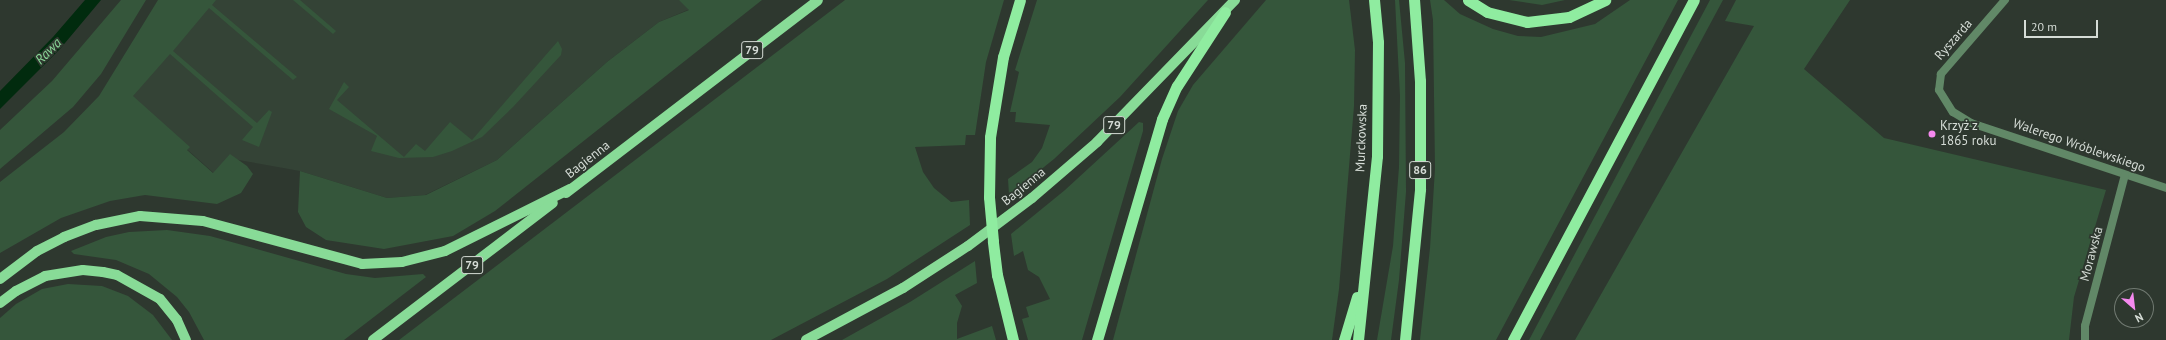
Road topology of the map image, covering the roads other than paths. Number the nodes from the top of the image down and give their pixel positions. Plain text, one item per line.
1 (818, 0) edge
2 (1020, 0) edge
3 (1235, 0) edge
4 (1374, 0) edge
5 (1414, 0) edge
6 (1468, 0) edge
7 (1605, 0) edge
8 (1694, 0) edge
9 (2005, 0) edge
10 (1225, 12) junction
11 (1944, 102) joint
12 (2125, 175) junction
13 (2166, 188) edge
14 (570, 189) junction
15 (1363, 277) junction
16 (0, 279) edge
17 (0, 304) edge
18 (186, 340) edge
19 (373, 340) edge
20 (806, 340) edge
21 (1013, 340) edge
22 (1097, 340) edge
23 (1344, 340) edge
24 (1358, 340) edge
25 (1406, 340) edge
26 (1513, 340) edge
27 (2085, 340) edge

1 - 14 main road, Bagienna / 79
2 - 21 highway
3 - 10 main road, 79
4 - 15 highway, Murckowska
5 - 25 highway, 86
6 - 7 highway
8 - 26 highway
9 - 11 street, Ryszarda
10 - 20 main road, Bagienna / 79
10 - 22 highway
11 - 12 street, Walerego Wróblewskiego
12 - 13 street, Walerego Wróblewskiego
12 - 27 street, Morawska
14 - 16 main road
14 - 19 main road, Bagienna / 79
15 - 23 highway
15 - 24 highway
17 - 18 main road

